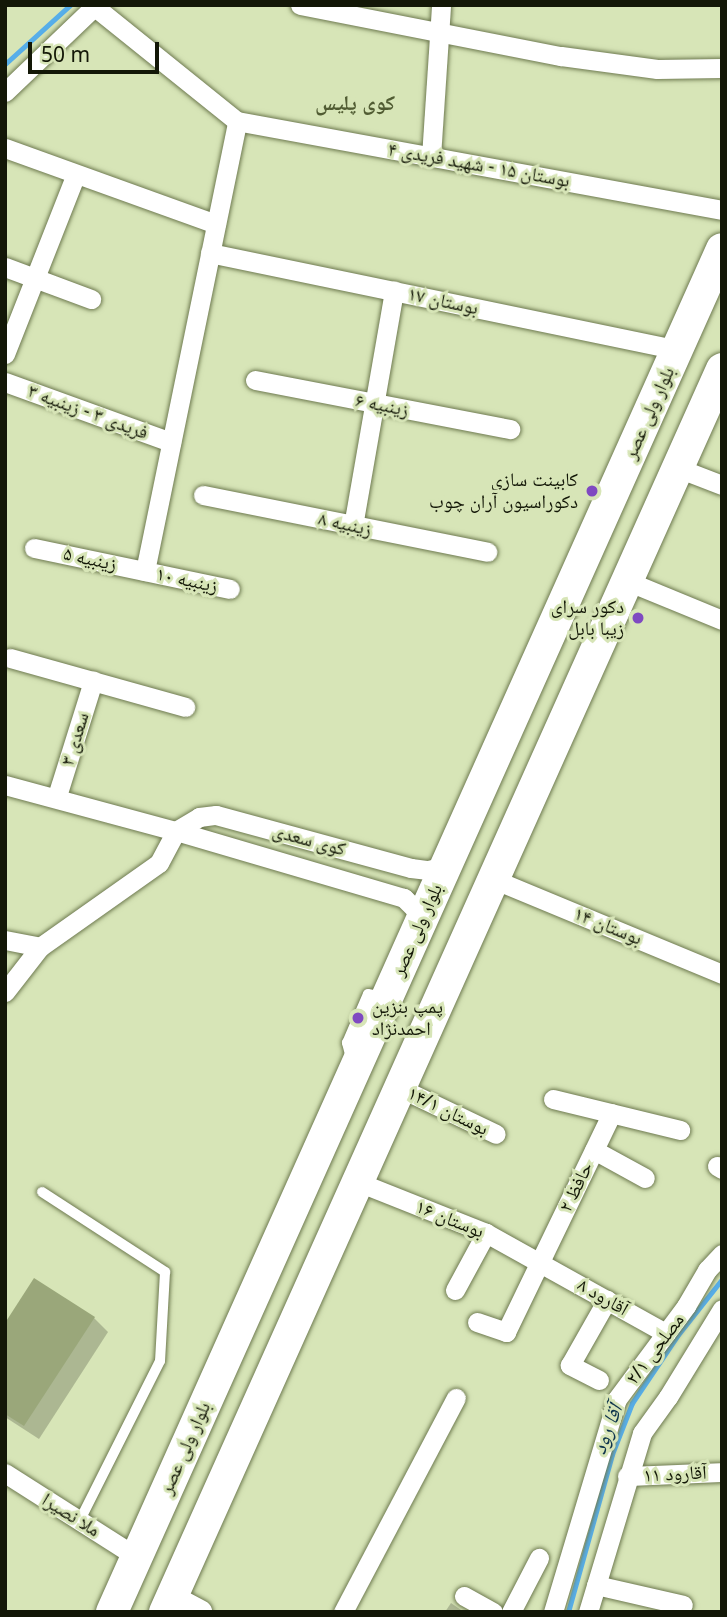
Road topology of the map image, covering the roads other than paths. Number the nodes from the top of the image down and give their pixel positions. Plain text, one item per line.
1 (300, 5) edge
2 (442, 5) edge
3 (96, 6) edge
4 (439, 33) junction
5 (722, 68) edge
6 (5, 92) edge
7 (237, 121) junction
8 (5, 148) edge
9 (431, 157) junction
10 (76, 173) junction
11 (722, 210) edge
12 (216, 224) junction
13 (722, 249) edge
14 (210, 253) junction
15 (5, 267) edge
16 (36, 279) junction
17 (394, 291) junction
18 (91, 299) dead end
19 (677, 350) junction
20 (5, 354) edge
21 (722, 369) edge
22 (255, 380) dead end
23 (5, 382) edge
24 (373, 403) junction
25 (510, 429) dead end
26 (171, 442) junction
27 (678, 468) junction
28 (722, 485) edge
29 (203, 495) dead end
30 (353, 526) junction
31 (34, 548) dead end
32 (488, 552) dead end
33 (145, 571) junction
34 (627, 581) junction
35 (230, 589) dead end
36 (722, 620) edge
37 (9, 658) dead end
38 (93, 681) junction
39 (185, 707) dead end
40 (5, 785) edge
41 (57, 796) junction
42 (176, 831) junction
43 (446, 866) junction
44 (493, 880) junction
45 (419, 925) junction
46 (5, 940) edge
47 (40, 947) junction
48 (722, 974) edge
49 (5, 992) edge
50 (400, 1088) junction
51 (553, 1099) dead end
52 (612, 1113) junction
53 (680, 1130) dead end
54 (496, 1134) dead end
55 (594, 1150) junction
56 (645, 1178) dead end
57 (358, 1182) junction
58 (42, 1192) dead end
59 (486, 1233) junction
60 (722, 1254) edge
61 (541, 1261) junction
62 (454, 1290) dead end
63 (607, 1300) junction
64 (722, 1309) edge
65 (477, 1322) dead end
66 (666, 1333) junction
67 (599, 1380) dead end
68 (456, 1398) dead end
69 (207, 1400) junction
70 (251, 1420) junction
71 (722, 1472) edge
72 (5, 1473) edge
73 (627, 1476) junction
74 (79, 1520) junction
75 (137, 1557) junction
76 (539, 1558) dead end
77 (596, 1585) junction
78 (464, 1596) dead end
79 (169, 1604) edge
80 (683, 1605) dead end
81 (112, 1612) edge
82 (200, 1612) edge
83 (343, 1612) edge
84 (493, 1612) edge
85 (510, 1612) edge
86 (553, 1612) edge
87 (588, 1612) edge

1 - 4 street
2 - 4 street
3 - 6 street
3 - 7 street
4 - 5 street
4 - 9 street
7 - 9 street, بوستان ۱۵ - شهید فریدی ۴
7 - 12 street
8 - 10 street
9 - 11 street, بوستان ۱۵ - شهید فریدی ۴
10 - 12 street
10 - 16 street
12 - 14 street
13 - 19 main road, بلوار ولی عصر
14 - 17 street, بوستان ۱۷
14 - 26 street
15 - 16 street
16 - 18 street
16 - 20 street
17 - 19 street, بوستان ۱۷
17 - 24 street
19 - 43 main road, بلوار ولی عصر
21 - 27 main road
22 - 24 street, زینبیه ۶
23 - 26 street, فریدی ۳ - زینبیه ۳
24 - 25 street, زینبیه ۶
24 - 30 street
26 - 33 street
27 - 28 street
27 - 34 main road
29 - 30 street, زینبیه ۸
30 - 32 street, زینبیه ۸
31 - 33 street, زینبیه ۵
33 - 35 street, زینبیه ۱۰
34 - 36 street
34 - 44 main road
37 - 38 street
38 - 39 street
38 - 41 street, سعدی ۳
40 - 41 street, کوی سعدی
41 - 42 street, کوی سعدی
42 - 43 street, کوی سعدی
42 - 45 street, کوی سعدی
42 - 47 street
43 - 45 main road, بلوار ولی عصر
44 - 48 street, بوستان ۱۴
44 - 50 main road
45 - 69 main road, بلوار ولی عصر
46 - 47 street
47 - 49 street
50 - 54 street, بوستان ۱۴/۱
50 - 57 main road
51 - 52 street
52 - 53 street
52 - 55 street, حافظ ۲
55 - 56 street
55 - 61 street, حافظ ۲
57 - 59 street, بوستان ۱۶
57 - 70 main road
58 - 74 lane
59 - 61 street, بوستان ۱۶
59 - 62 street
60 - 66 street, مصلحی ۲/۱
61 - 63 street, آقارود ۸
61 - 65 street, حافظ ۲
63 - 66 street, آقارود ۸
63 - 67 street
64 - 73 street
66 - 86 street, مصلحی ۲/۱
68 - 83 street
69 - 70 main road
69 - 75 main road, بلوار ولی عصر
70 - 79 main road
71 - 73 street, آقارود ۱۱
72 - 74 street, ملا نصیرا
73 - 77 street
74 - 75 street, ملا نصیرا
75 - 81 main road, بلوار ولی عصر
76 - 85 street
77 - 80 street
77 - 87 street
78 - 84 street
79 - 82 street

